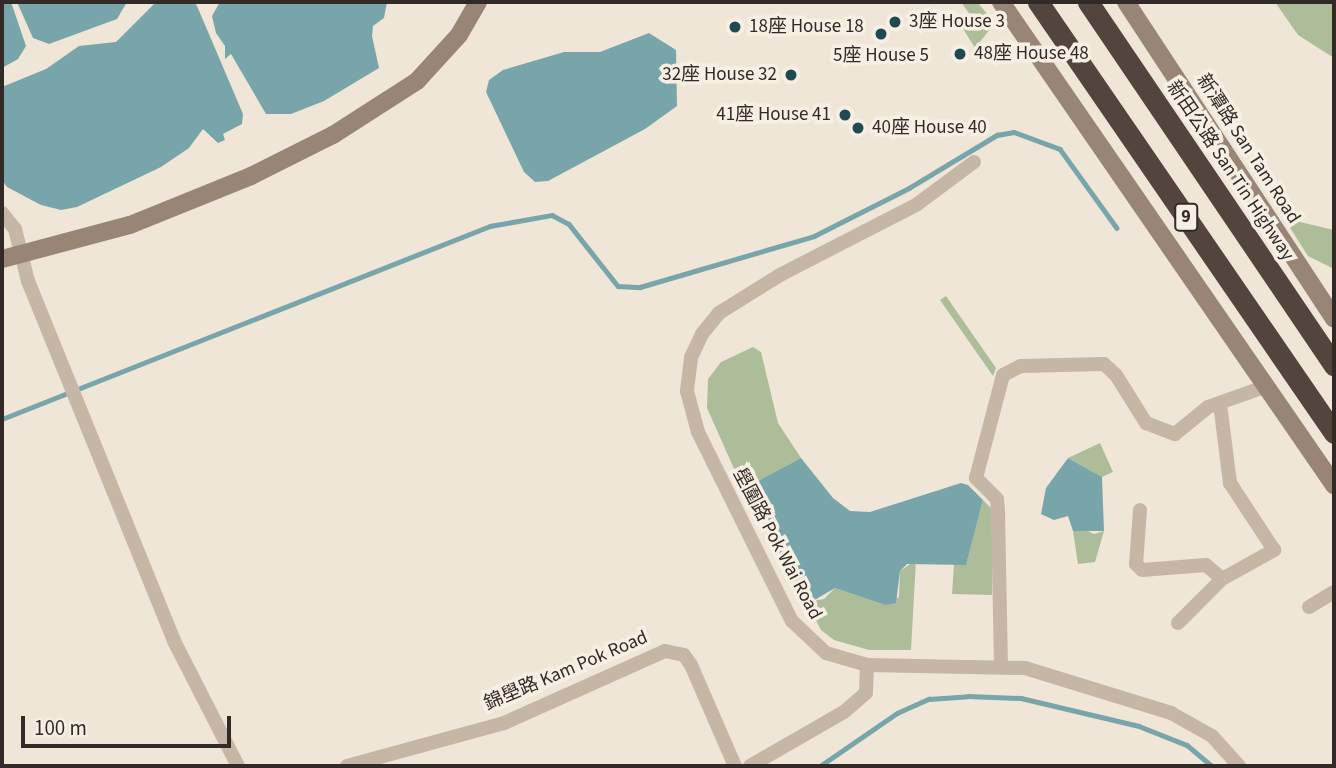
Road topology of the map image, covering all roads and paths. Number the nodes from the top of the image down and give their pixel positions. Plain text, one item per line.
1 (478, 2) edge
2 (1001, 2) edge
3 (1038, 2) edge
4 (1088, 2) edge
5 (1126, 2) edge
6 (974, 162) dead end
7 (2, 213) edge
8 (23, 254) junction
9 (2, 260) edge
10 (1334, 319) edge
11 (1334, 365) edge
12 (1267, 386) junction
13 (1220, 404) junction
14 (1334, 433) edge
15 (1334, 485) edge
16 (1140, 510) dead end
17 (1222, 579) junction
18 (1334, 592) edge
19 (1309, 607) dead end
20 (1178, 623) dead end
21 (867, 664) junction
22 (1001, 667) junction
23 (238, 766) edge
24 (347, 766) edge
25 (734, 766) edge
26 (750, 766) edge
27 (1239, 766) edge

1 - 8 street
2 - 12 street
3 - 14 highway, 9
4 - 11 highway, 新田公路 San Tin Highway / 9
5 - 10 street, 新潭路 San Tam Road
6 - 21 street, 壆圍路 Pok Wai Road
7 - 8 street
8 - 9 street
8 - 23 street
12 - 13 street
12 - 15 street
13 - 17 street
13 - 22 street
16 - 17 street
17 - 20 street
18 - 19 street
21 - 22 street, 壆圍路 Pok Wai Road
21 - 26 street
22 - 27 street, 壆圍路 Pok Wai Road
24 - 25 street, 錦壆路 Kam Pok Road

